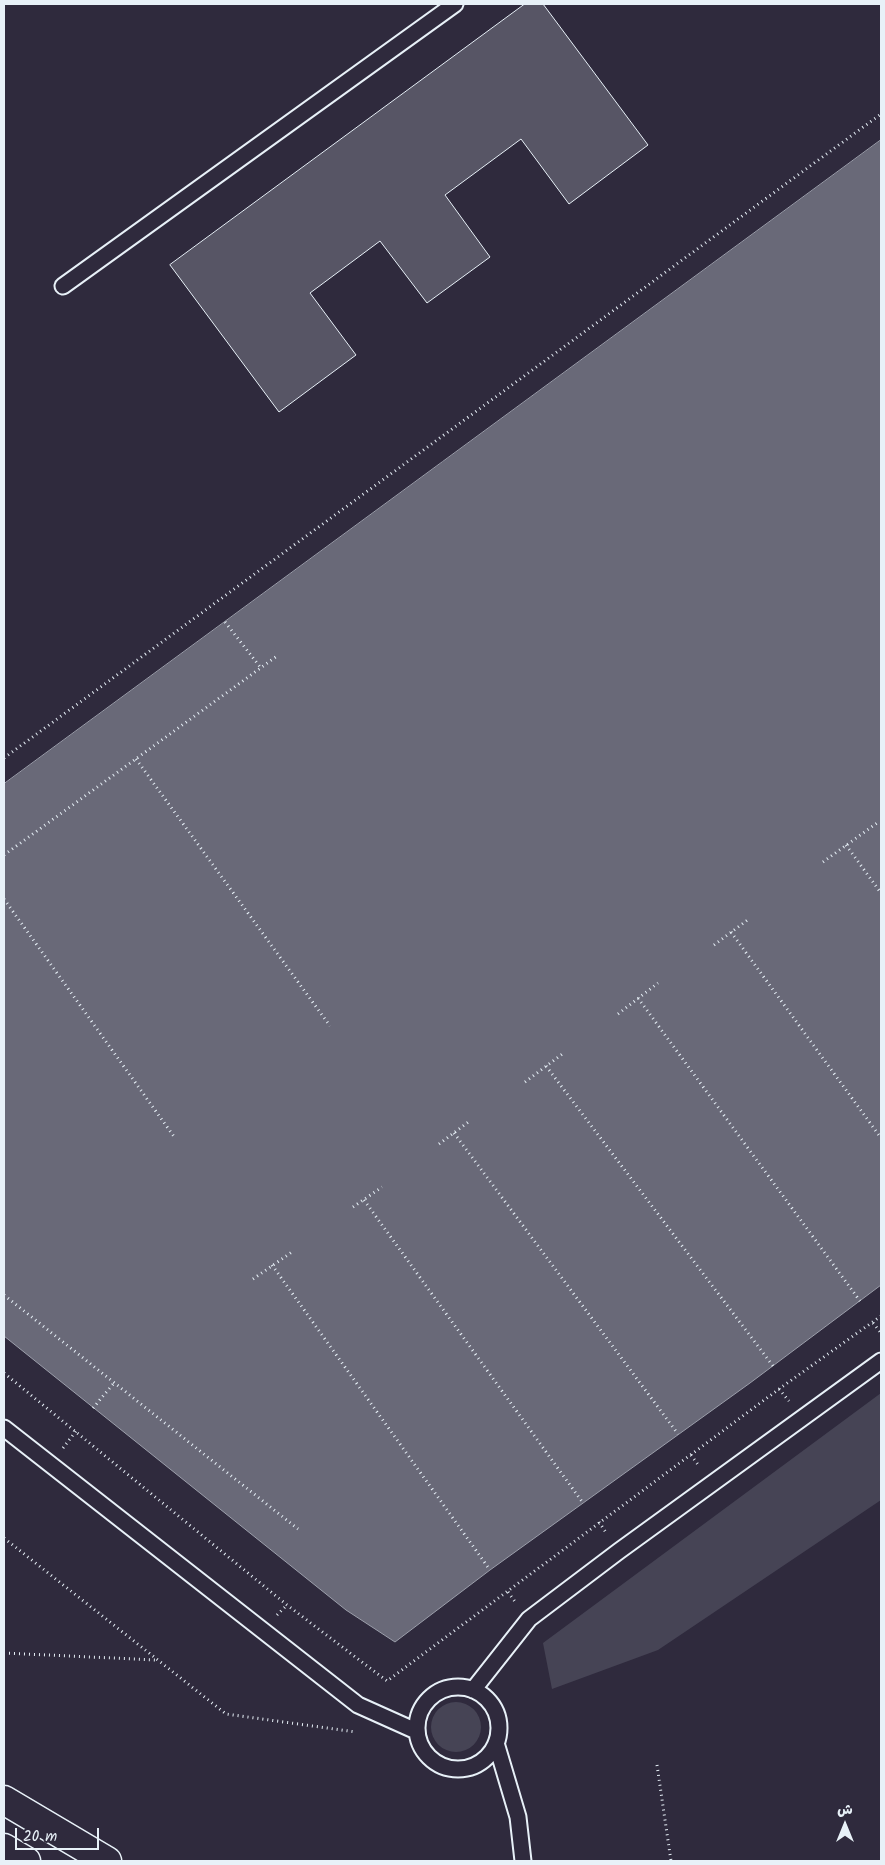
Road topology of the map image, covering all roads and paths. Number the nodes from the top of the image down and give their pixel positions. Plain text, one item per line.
1 (455, 4) edge
2 (881, 114) edge
3 (63, 286) dead end
4 (225, 622) dead end
5 (278, 656) dead end
6 (261, 668) junction
7 (4, 758) edge
8 (136, 759) junction
9 (877, 823) dead end
10 (846, 846) junction
11 (4, 855) edge
12 (822, 862) dead end
13 (881, 893) edge
14 (4, 899) edge
15 (749, 919) dead end
16 (731, 932) junction
17 (714, 945) dead end
18 (658, 983) dead end
19 (638, 998) junction
20 (618, 1014) dead end
21 (330, 1026) dead end
22 (565, 1052) dead end
23 (546, 1066) junction
24 (525, 1082) dead end
25 (471, 1120) dead end
26 (454, 1134) junction
27 (175, 1138) dead end
28 (881, 1138) edge
29 (439, 1144) dead end
30 (382, 1187) dead end
31 (364, 1200) junction
32 (353, 1207) dead end
33 (292, 1252) dead end
34 (272, 1265) junction
35 (253, 1279) dead end
36 (4, 1295) edge
37 (860, 1301) dead end
38 (881, 1316) edge
39 (873, 1323) junction
40 (881, 1333) edge
41 (881, 1361) edge
42 (773, 1366) dead end
43 (4, 1374) edge
44 (114, 1383) junction
45 (93, 1408) dead end
46 (4, 1428) edge
47 (678, 1434) dead end
48 (583, 1503) dead end
49 (298, 1529) dead end
50 (4, 1538) edge
51 (490, 1570) dead end
52 (4, 1652) edge
53 (157, 1660) junction
54 (473, 1690) junction
55 (416, 1731) junction
56 (356, 1732) dead end
57 (496, 1743) junction
58 (657, 1765) dead end
59 (4, 1800) edge
60 (4, 1848) edge
61 (26, 1861) edge
62 (107, 1861) edge
63 (523, 1861) edge
64 (671, 1861) edge

1 - 3 lane
2 - 7 path
4 - 6 path
5 - 6 path
6 - 8 path
8 - 11 path
8 - 21 path
9 - 10 path
10 - 12 path
10 - 13 path
14 - 27 path
15 - 16 path
16 - 17 path
16 - 28 path
18 - 19 path
19 - 20 path
19 - 37 path
22 - 23 path
23 - 24 path
23 - 42 path
25 - 26 path
26 - 29 path
26 - 47 path
30 - 31 path
31 - 32 path
31 - 48 path
33 - 34 path
34 - 35 path
34 - 51 path
36 - 44 path
38 - 39 path
39 - 40 path
39 - 43 path
41 - 54 lane
44 - 45 path
44 - 49 path
46 - 55 lane
50 - 53 path
52 - 53 path
53 - 56 path
54 - 55 lane
54 - 57 lane
55 - 57 lane
57 - 63 lane
58 - 64 path
59 - 62 main road
60 - 61 main road

